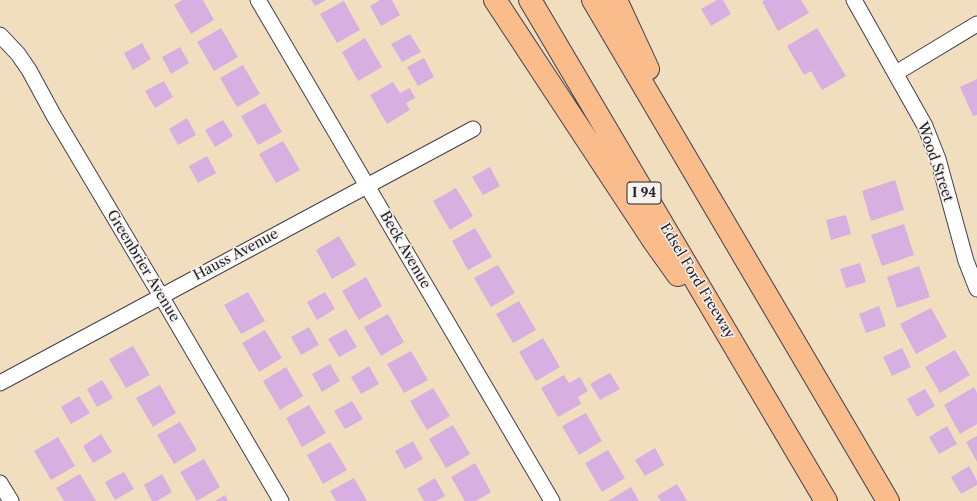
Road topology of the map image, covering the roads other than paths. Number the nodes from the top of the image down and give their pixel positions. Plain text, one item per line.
1 (258, 0) edge
2 (495, 0) edge
3 (530, 0) edge
4 (593, 0) edge
5 (616, 0) edge
6 (854, 0) edge
7 (977, 24) edge
8 (0, 35) edge
9 (896, 72) junction
10 (472, 129) dead end
11 (367, 185) junction
12 (726, 226) junction
13 (977, 289) edge
14 (161, 296) junction
15 (0, 382) edge
16 (758, 386) junction
17 (0, 483) edge
18 (11, 501) edge
19 (281, 501) edge
20 (552, 501) edge
21 (826, 501) edge
22 (888, 501) edge

1 - 11 street, Beck Avenue
2 - 16 highway
3 - 16 highway, Edsel Ford Freeway / I 94
4 - 12 highway
5 - 12 highway
6 - 9 street, Wood Street
7 - 9 street
8 - 14 street, Greenbrier Avenue
9 - 13 street, Wood Street
10 - 11 street, Hauss Avenue
11 - 14 street, Hauss Avenue
11 - 20 street, Beck Avenue
12 - 22 highway
14 - 15 street, Hauss Avenue
14 - 19 street, Greenbrier Avenue
16 - 21 highway, Edsel Ford Freeway / I 94
17 - 18 street

